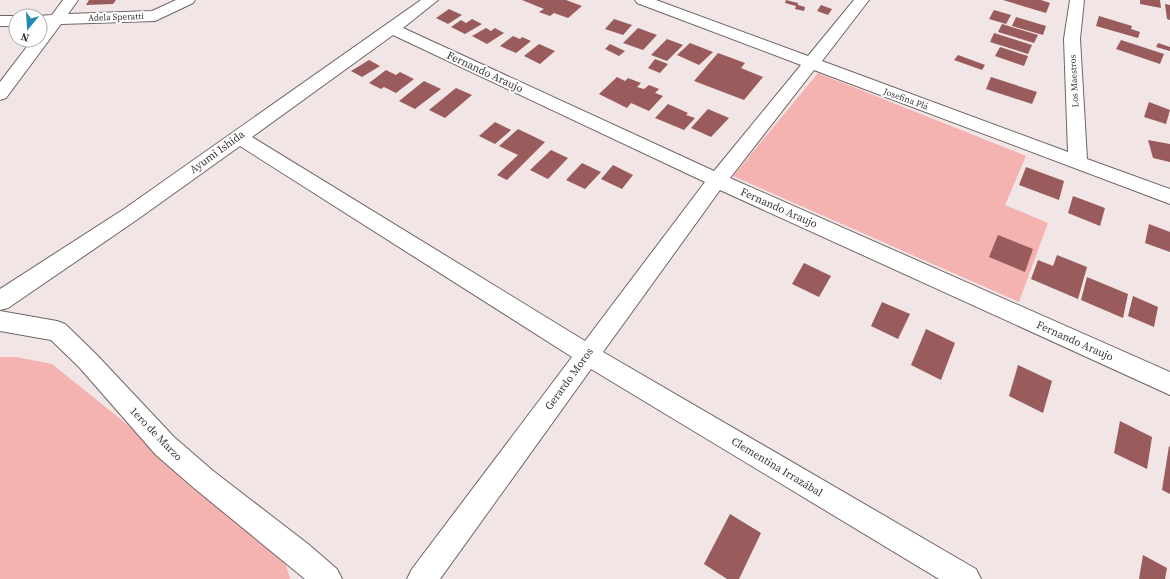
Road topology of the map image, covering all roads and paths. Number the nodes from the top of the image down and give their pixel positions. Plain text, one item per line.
1 (71, 0) edge
2 (188, 0) edge
3 (431, 0) edge
4 (642, 0) edge
5 (862, 0) edge
6 (1077, 0) edge
7 (48, 20) edge
8 (56, 20) junction
9 (391, 28) junction
10 (811, 64) junction
11 (0, 94) edge
12 (238, 137) junction
13 (1078, 163) junction
14 (717, 180) junction
15 (1170, 197) edge
16 (0, 300) edge
17 (0, 321) edge
18 (588, 355) junction
19 (1170, 384) edge
20 (327, 579) edge
21 (422, 579) edge
22 (966, 579) edge

1 - 8 street
2 - 8 street, Adela Speratti
3 - 9 street, Ayumi Ishida
4 - 10 street, Josefina Plá
5 - 10 street
6 - 13 street, Los Maestros
7 - 8 street, Adela Speratti
8 - 11 street
9 - 12 street, Ayumi Ishida
9 - 14 street, Fernando Araujo
10 - 13 street, Josefina Plá
10 - 14 street, Gerardo Moros
12 - 16 street, Ayumi Ishida
12 - 18 street, Clementina Irrazábal
13 - 15 street, Josefina Plá
14 - 18 street, Gerardo Moros
14 - 19 street, Fernando Araujo
17 - 20 street, 1ero de Marzo
18 - 21 street, Gerardo Moros
18 - 22 street, Clementina Irrazábal

